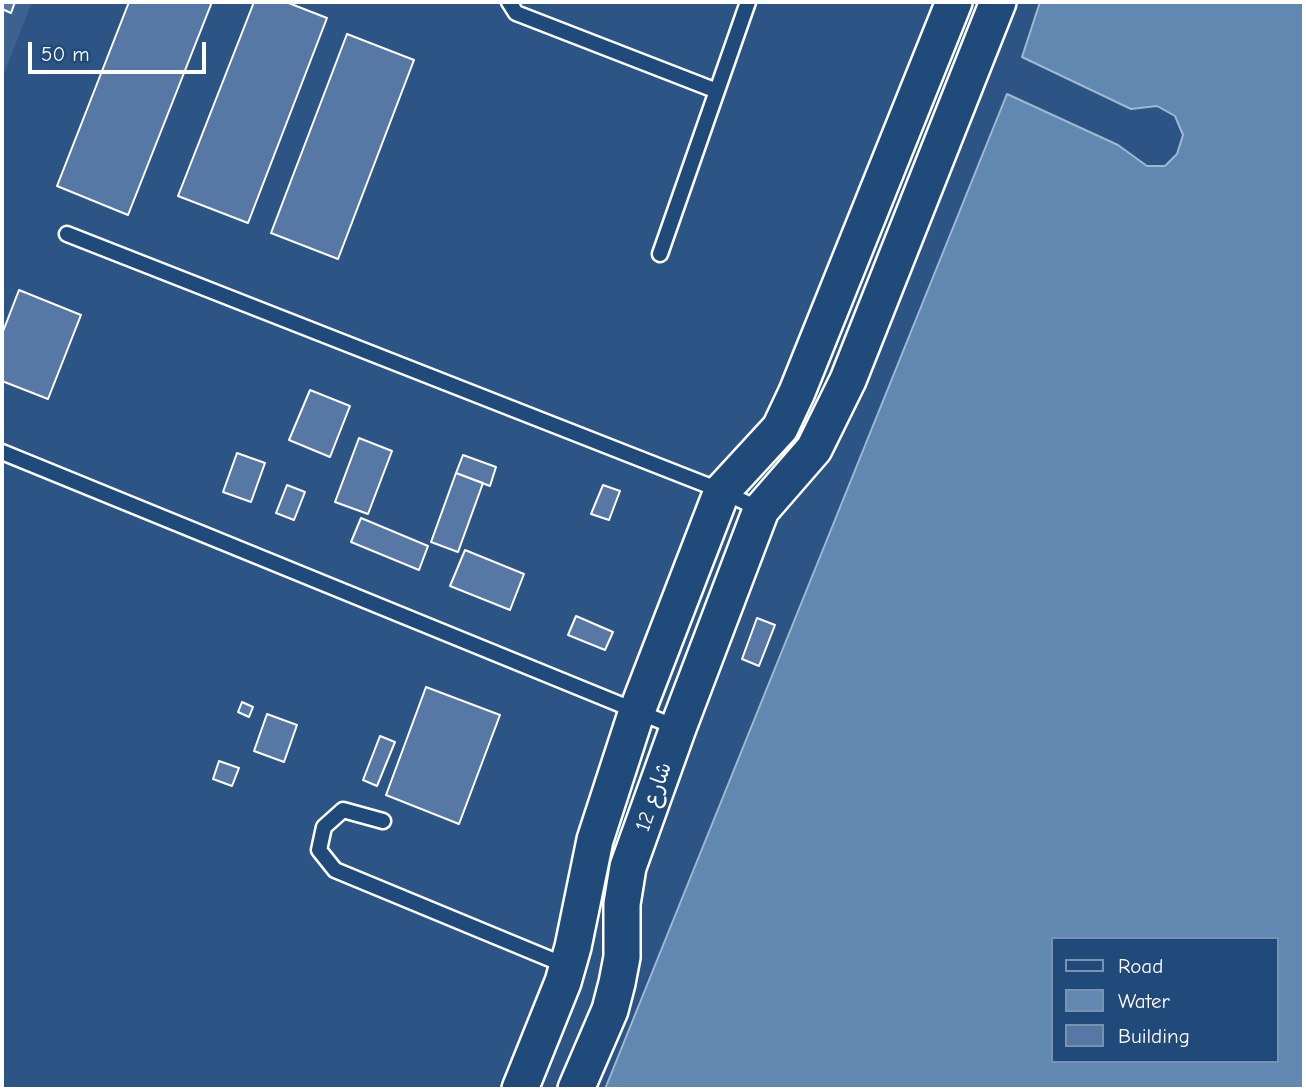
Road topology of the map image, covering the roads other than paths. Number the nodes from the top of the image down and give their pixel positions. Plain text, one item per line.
1 (509, 2) edge
2 (748, 2) edge
3 (954, 2) edge
4 (998, 2) edge
5 (717, 91) junction
6 (67, 234) dead end
7 (660, 254) dead end
8 (2, 452) edge
9 (722, 491) junction
10 (761, 510) junction
11 (672, 617) junction
12 (715, 634) junction
13 (637, 711) junction
14 (678, 728) junction
15 (383, 821) dead end
16 (567, 966) junction
17 (520, 1089) edge
18 (576, 1089) edge

1 - 5 lane
2 - 5 lane
3 - 9 street
4 - 10 street
5 - 7 lane
6 - 9 lane
8 - 13 lane
9 - 10 lane
9 - 11 street, شارع 12
10 - 12 street, شارع 12
11 - 12 street
11 - 13 street, شارع 12
12 - 14 street, شارع 12
13 - 14 lane
13 - 16 street, شارع 12
14 - 18 street, شارع 12
15 - 16 lane
16 - 17 street, شارع 12

